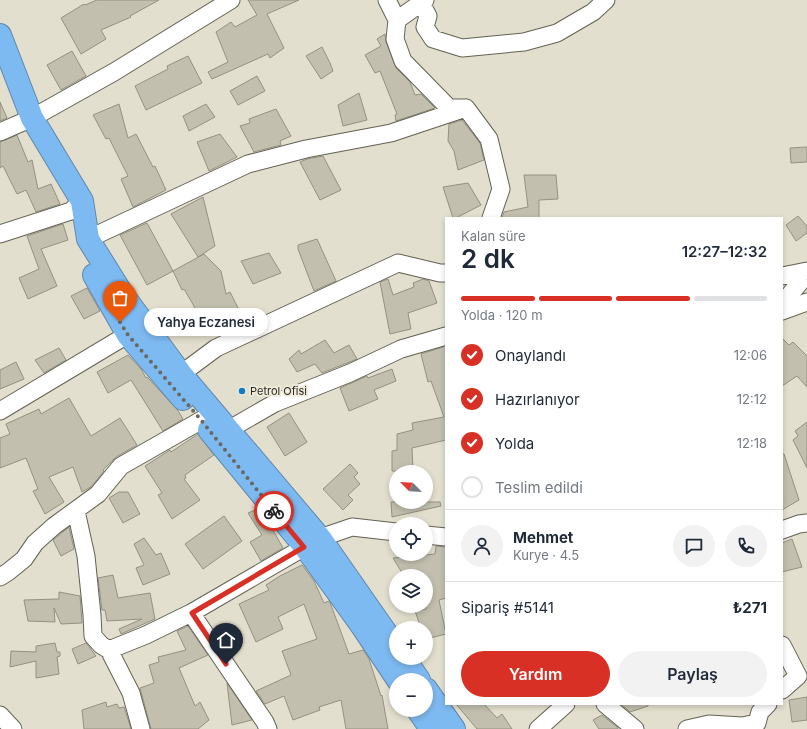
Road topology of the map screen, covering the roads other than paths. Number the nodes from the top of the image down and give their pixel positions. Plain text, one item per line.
1 (231, 0) edge
2 (387, 0) edge
3 (606, 0) edge
4 (422, 2) edge
5 (397, 20) junction
6 (0, 35) edge
7 (0, 76) edge
8 (466, 108) junction
9 (26, 120) junction
10 (0, 132) edge
11 (76, 206) junction
12 (491, 217) edge
13 (0, 234) edge
14 (88, 239) junction
15 (807, 270) edge
16 (445, 273) edge
17 (807, 274) edge
18 (783, 276) edge
19 (807, 302) edge
20 (783, 303) edge
21 (783, 311) edge
22 (136, 330) junction
23 (445, 336) edge
24 (181, 374) junction
25 (0, 411) edge
26 (207, 416) junction
27 (228, 430) junction
28 (76, 511) junction
29 (807, 523) edge
30 (783, 530) edge
31 (389, 531) edge
32 (433, 536) edge
33 (445, 538) edge
34 (312, 543) junction
35 (0, 577) edge
36 (192, 613) junction
37 (389, 638) edge
38 (783, 647) edge
39 (109, 650) junction
40 (393, 673) edge
41 (803, 679) edge
42 (783, 689) edge
43 (433, 700) edge
44 (565, 705) edge
45 (606, 705) edge
46 (767, 705) edge
47 (0, 715) edge
48 (423, 717) edge
49 (13, 729) edge
50 (141, 729) edge
51 (268, 729) edge
52 (431, 729) edge
53 (454, 729) edge
54 (538, 729) edge
55 (635, 729) edge
56 (687, 729) edge

1 - 9 street
2 - 5 street
3 - 4 street
4 - 5 street
5 - 8 street
6 - 9 highway
7 - 9 highway
8 - 12 street
8 - 14 street
9 - 10 street
9 - 11 highway
11 - 13 street
11 - 14 highway
11 - 22 highway
14 - 22 highway
15 - 18 street
16 - 24 street
17 - 20 street
19 - 21 street
22 - 24 highway
22 - 25 street
22 - 26 highway
23 - 27 street
24 - 26 highway
26 - 27 highway
26 - 28 street
26 - 34 highway
27 - 34 highway
28 - 35 street
28 - 39 street
29 - 30 street
31 - 34 street
32 - 33 street
34 - 36 street
34 - 37 highway
34 - 40 highway
36 - 39 street
36 - 51 street
38 - 41 street
39 - 50 street
41 - 42 street
43 - 53 highway
44 - 54 street
45 - 55 street
46 - 56 street
47 - 49 street
48 - 52 highway

